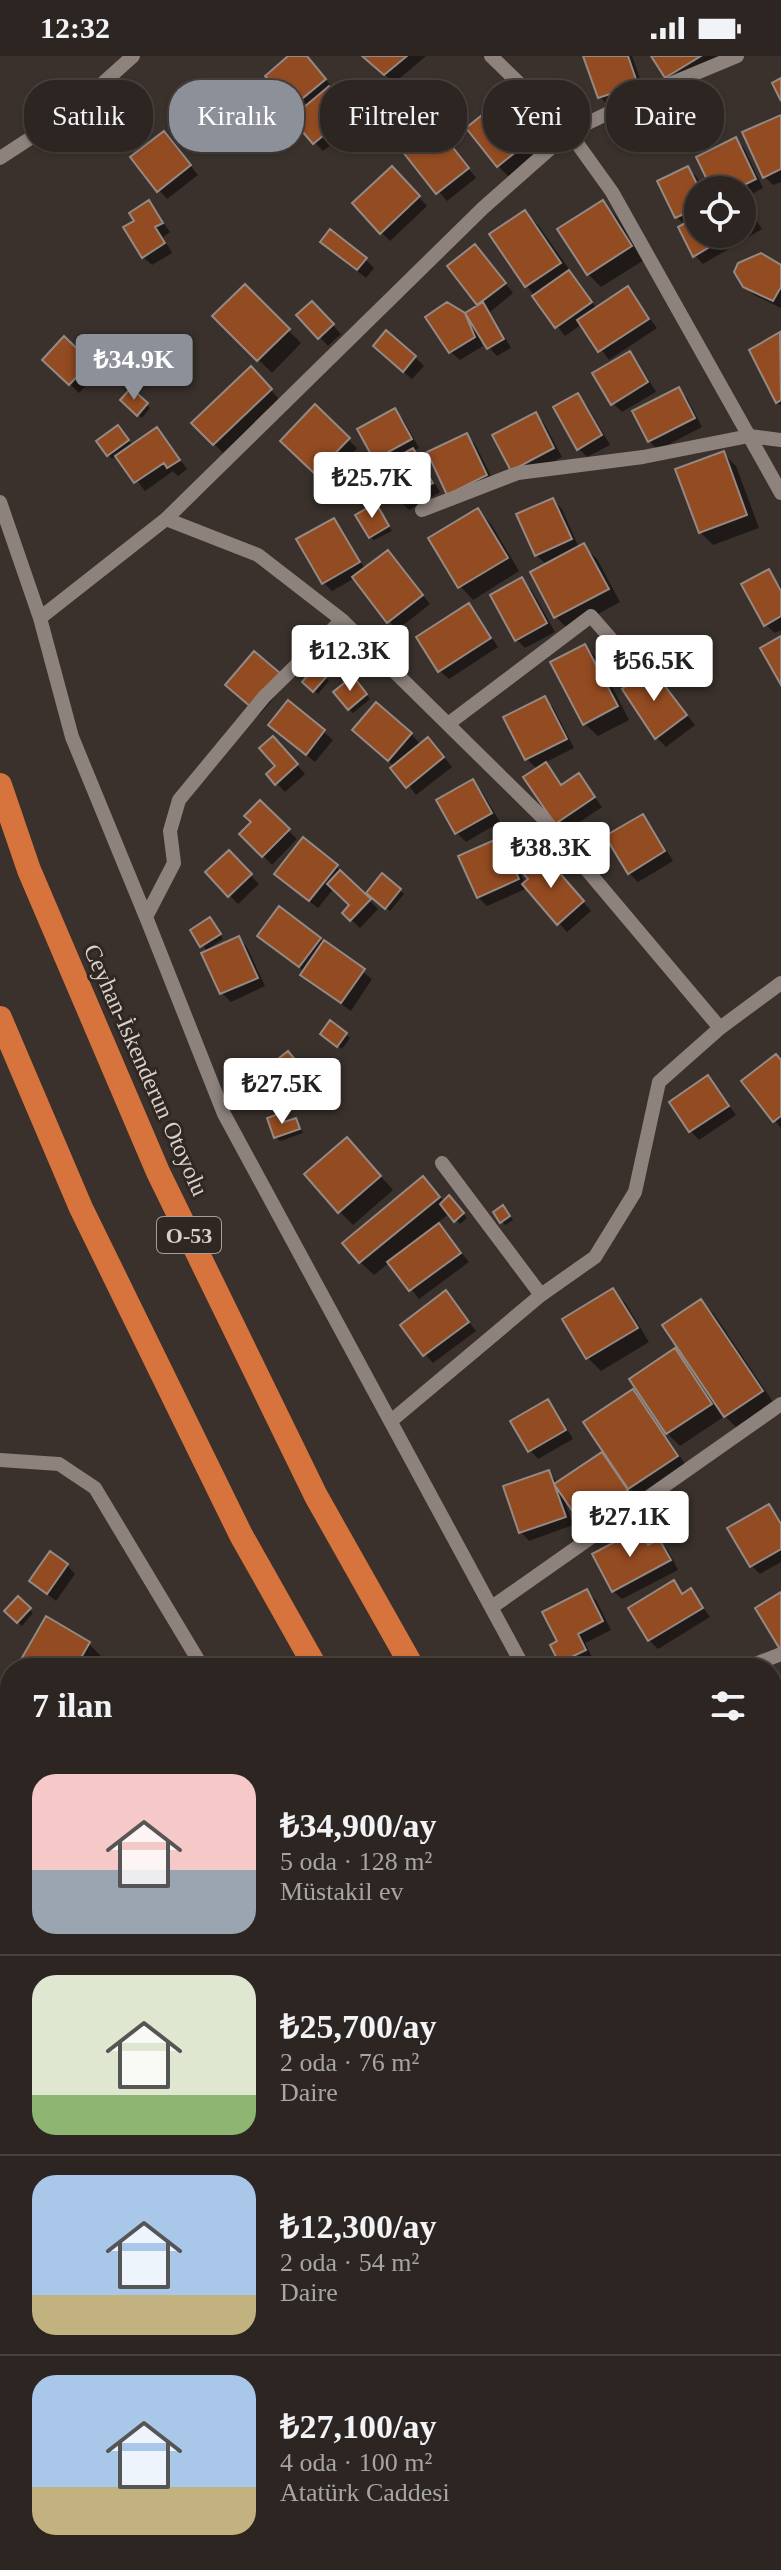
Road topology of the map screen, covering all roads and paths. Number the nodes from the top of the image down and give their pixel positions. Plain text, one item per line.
1 (133, 56) edge
2 (491, 56) edge
3 (737, 56) edge
4 (516, 80) edge
5 (590, 122) edge
6 (547, 152) edge
7 (583, 152) edge
8 (0, 158) edge
9 (749, 436) junction
10 (781, 440) edge
11 (781, 493) edge
12 (0, 502) edge
13 (422, 510) dead end
14 (166, 519) junction
15 (40, 618) junction
16 (342, 620) junction
17 (632, 663) dead end
18 (448, 724) junction
19 (0, 785) edge
20 (146, 917) junction
21 (781, 983) edge
22 (0, 1018) edge
23 (720, 1028) junction
24 (442, 1163) dead end
25 (541, 1295) junction
26 (781, 1404) edge
27 (391, 1421) junction
28 (0, 1460) edge
29 (492, 1607) junction
30 (197, 1658) edge
31 (310, 1658) edge
32 (407, 1658) edge
33 (519, 1658) edge

1 - 8 street
2 - 4 street
3 - 5 street
6 - 14 street
7 - 9 street
9 - 10 street
9 - 11 street
9 - 13 street
12 - 15 street
14 - 15 street
14 - 16 street
15 - 20 street
16 - 18 street
16 - 20 street
17 - 18 street
18 - 23 street
19 - 32 highway, Ceyhan-İskenderun Otoyolu / O-53
20 - 27 street
21 - 23 street
22 - 31 highway
23 - 25 street
24 - 25 street
25 - 27 street
26 - 29 street
27 - 29 street
28 - 30 street
29 - 33 street

